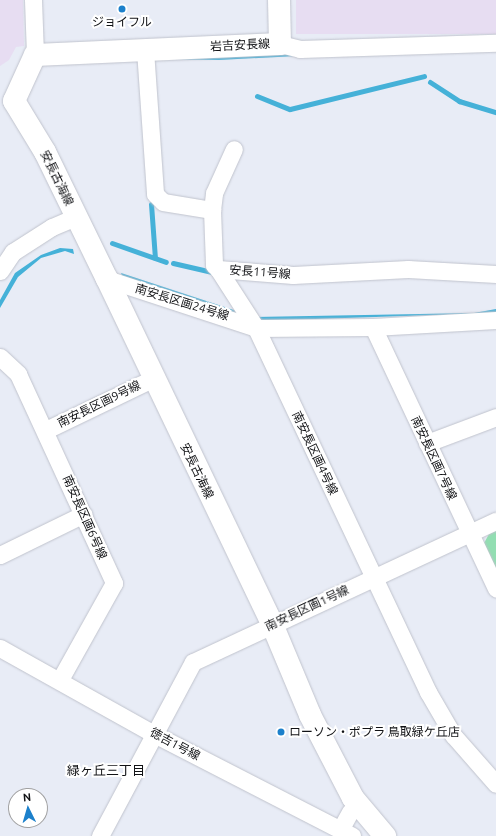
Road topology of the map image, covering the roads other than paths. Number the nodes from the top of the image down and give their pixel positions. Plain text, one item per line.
1 (33, 0) edge
2 (279, 0) edge
3 (496, 43) edge
4 (280, 44) junction
5 (145, 50) junction
6 (35, 55) junction
7 (7, 99) edge
8 (234, 149) dead end
9 (212, 210) junction
10 (76, 217) junction
11 (218, 269) junction
12 (0, 271) edge
13 (496, 274) edge
14 (107, 279) junction
15 (496, 320) edge
16 (373, 327) junction
17 (256, 328) junction
18 (0, 357) edge
19 (152, 379) junction
20 (496, 417) edge
21 (46, 430) junction
22 (427, 443) junction
23 (84, 514) junction
24 (496, 521) edge
25 (469, 534) junction
26 (0, 555) edge
27 (373, 576) junction
28 (496, 588) edge
29 (272, 624) junction
30 (0, 648) edge
31 (61, 678) junction
32 (152, 733) junction
33 (496, 784) edge
34 (350, 812) dead end
35 (338, 832) edge
36 (103, 835) edge
37 (385, 836) edge

1 - 6 street
2 - 4 street
3 - 4 street, 岩吉安長線
4 - 5 street, 岩吉安長線
5 - 6 street, 岩吉安長線
5 - 9 street
6 - 7 street
7 - 10 street, 安長古海線
8 - 9 street, 安長11号線
9 - 11 street, 安長11号線
10 - 12 street
10 - 14 street, 安長古海線
11 - 13 street, 安長11号線
11 - 17 street, 南安長区画4号線
14 - 17 street, 南安長区画24号線
14 - 19 street, 安長古海線
15 - 16 street
16 - 17 street
16 - 22 street, 南安長区画7号線
17 - 27 street, 南安長区画4号線
18 - 21 street, 南安長区画6号線
19 - 21 street, 南安長区画9号線
19 - 29 street, 安長古海線
20 - 22 street
21 - 23 street, 南安長区画6号線
22 - 25 street, 南安長区画7号線
23 - 26 street
23 - 31 street, 南安長区画6号線
24 - 25 street, 南安長区画1号線
25 - 27 street, 南安長区画1号線
25 - 28 street, 南安長区画7号線
27 - 29 street, 南安長区画1号線
27 - 33 street, 南安長区画4号線
29 - 32 street, 南安長区画1号線
29 - 37 street, 安長古海線
30 - 31 street, 徳吉1号線
31 - 32 street, 徳吉1号線
32 - 35 street, 徳吉1号線
32 - 36 street, 南安長区画1号線
34 - 35 street

